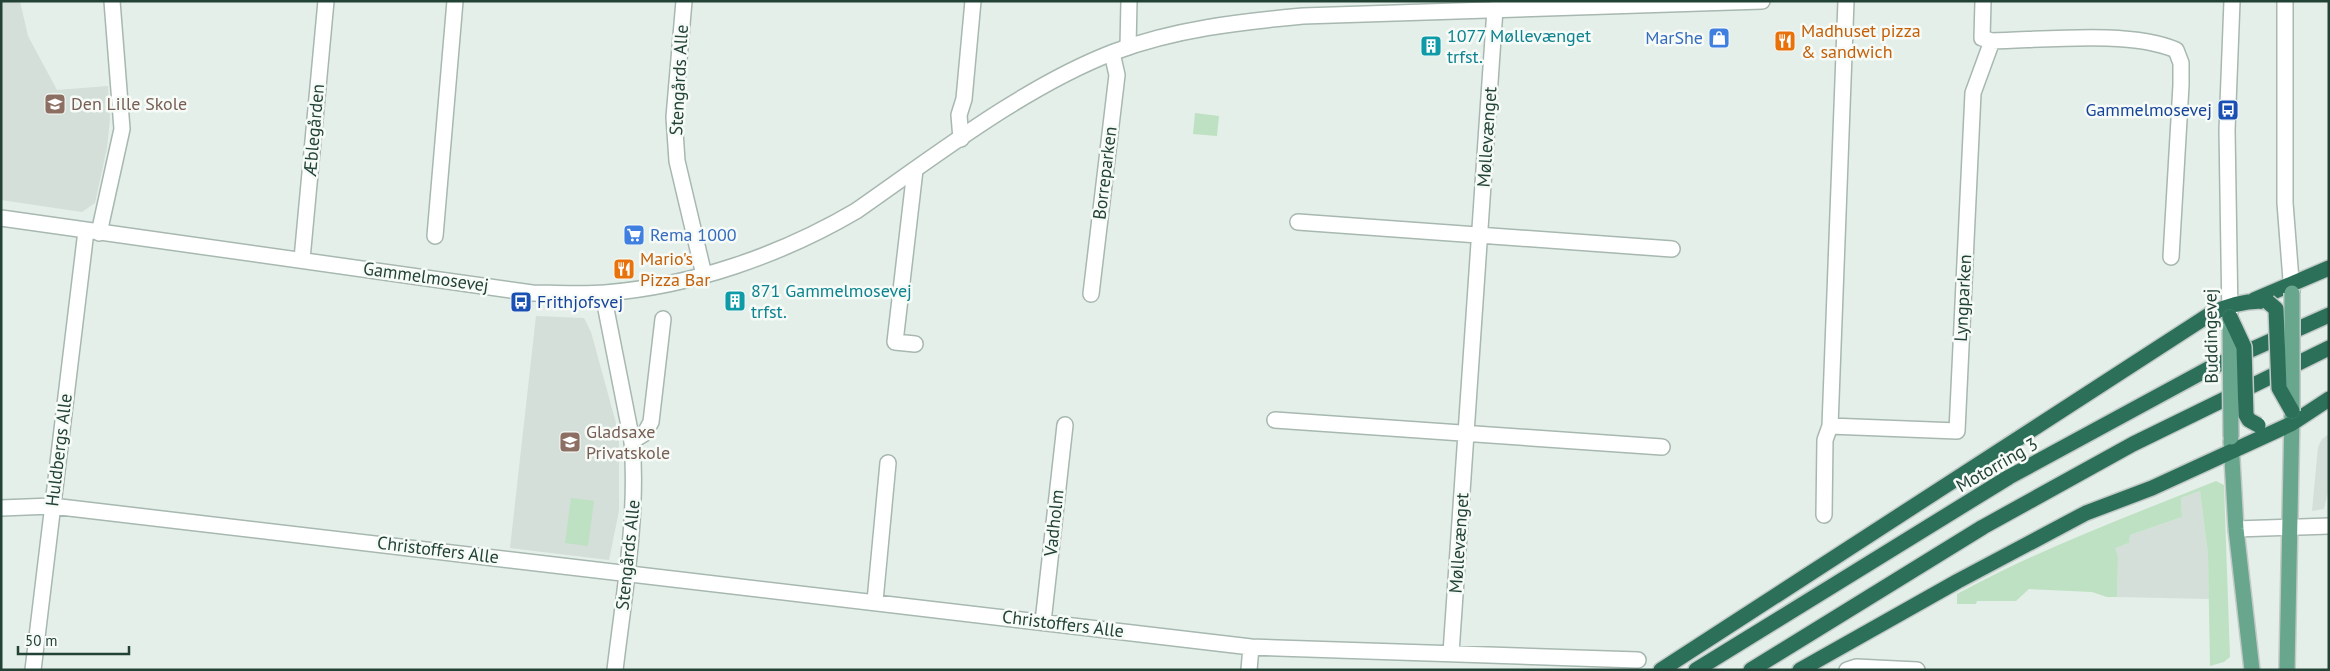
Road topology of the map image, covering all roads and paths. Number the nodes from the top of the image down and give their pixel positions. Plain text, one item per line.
1 (112, 1) edge
2 (326, 1) edge
3 (455, 1) edge
4 (684, 1) edge
5 (973, 1) edge
6 (1129, 1) edge
7 (1762, 1) edge
8 (1846, 1) edge
9 (1983, 1) edge
10 (2232, 1) edge
11 (2285, 1) edge
12 (1683, 2) edge
13 (1409, 7) edge
14 (1496, 10) junction
15 (1992, 41) junction
16 (1128, 47) junction
17 (1112, 53) junction
18 (962, 139) junction
19 (915, 170) junction
20 (1, 218) edge
21 (1298, 222) dead end
22 (93, 232) junction
23 (1480, 235) junction
24 (435, 236) dead end
25 (1672, 249) dead end
26 (2172, 257) dead end
27 (302, 260) junction
28 (2329, 268) edge
29 (704, 275) junction
30 (2292, 288) junction
31 (604, 294) junction
32 (1091, 294) dead end
33 (2250, 302) junction
34 (2230, 311) junction
35 (2329, 315) edge
36 (663, 319) dead end
37 (915, 344) dead end
38 (2329, 348) edge
39 (2329, 399) edge
40 (2291, 418) junction
41 (1275, 420) dead end
42 (1065, 425) dead end
43 (1830, 426) junction
44 (1466, 433) junction
45 (632, 440) junction
46 (2232, 444) junction
47 (1662, 447) dead end
48 (888, 464) dead end
49 (52, 506) junction
50 (1, 508) edge
51 (1824, 515) dead end
52 (2329, 526) edge
53 (2289, 527) junction
54 (2236, 529) junction
55 (627, 572) junction
56 (875, 601) junction
57 (1043, 622) junction
58 (1251, 646) junction
59 (1451, 653) junction
60 (1638, 660) dead end
61 (1603, 664) edge
62 (33, 670) edge
63 (615, 670) edge
64 (1249, 670) edge
65 (1661, 670) edge
66 (1696, 670) edge
67 (1751, 670) edge
68 (1800, 670) edge
69 (1847, 670) edge
70 (1917, 670) edge
71 (2252, 670) edge
72 (2287, 670) edge

1 - 22 street, Huldbergs Alle
2 - 27 street, Æblegården
3 - 24 street
4 - 29 street, Stengårds Alle
5 - 18 street
6 - 16 street
7 - 12 street, Gammelmosevej
8 - 43 street
9 - 15 street
10 - 34 street, Buddingevej
11 - 30 street
12 - 14 street, Gammelmosevej
13 - 14 street, Gammelmosevej
13 - 16 street, Gammelmosevej
14 - 23 street, Møllevænget
15 - 26 street
15 - 43 street, Lyngparken
16 - 17 street, Gammelmosevej
17 - 18 street, Gammelmosevej
17 - 32 street, Borreparken
18 - 19 street, Gammelmosevej
19 - 29 street, Gammelmosevej
19 - 37 street
20 - 22 street, Gammelmosevej
21 - 23 street
22 - 27 street, Gammelmosevej
22 - 49 street, Huldbergs Alle
23 - 25 street
23 - 44 street, Møllevænget
27 - 31 street, Gammelmosevej
28 - 30 highway
29 - 31 street, Gammelmosevej
30 - 33 highway
30 - 40 main road, bridge
31 - 45 street, Stengårds Alle
33 - 34 highway
33 - 40 highway, bridge
34 - 40 highway, bridge
34 - 46 main road, Buddingevej, bridge
34 - 65 highway
35 - 66 highway, Motorring 3
36 - 45 street
38 - 67 highway
39 - 40 highway
40 - 46 highway
40 - 53 main road
41 - 44 street
42 - 57 street, Vadholm
43 - 51 street
44 - 47 street
44 - 59 street, Møllevænget
45 - 55 street, Stengårds Alle
46 - 54 main road, Buddingevej
46 - 68 highway
48 - 56 street
49 - 50 street, Christoffers Alle
49 - 55 street, Christoffers Alle
49 - 62 street, Huldbergs Alle
52 - 53 street
53 - 54 street
53 - 72 main road
54 - 71 main road, Buddingevej
55 - 56 street, Christoffers Alle
55 - 63 street, Stengårds Alle
56 - 57 street, Christoffers Alle
57 - 58 street, Christoffers Alle
58 - 59 street, Christoffers Alle
58 - 64 street
59 - 61 street, Christoffers Alle
60 - 61 street, Christoffers Alle
69 - 70 street

